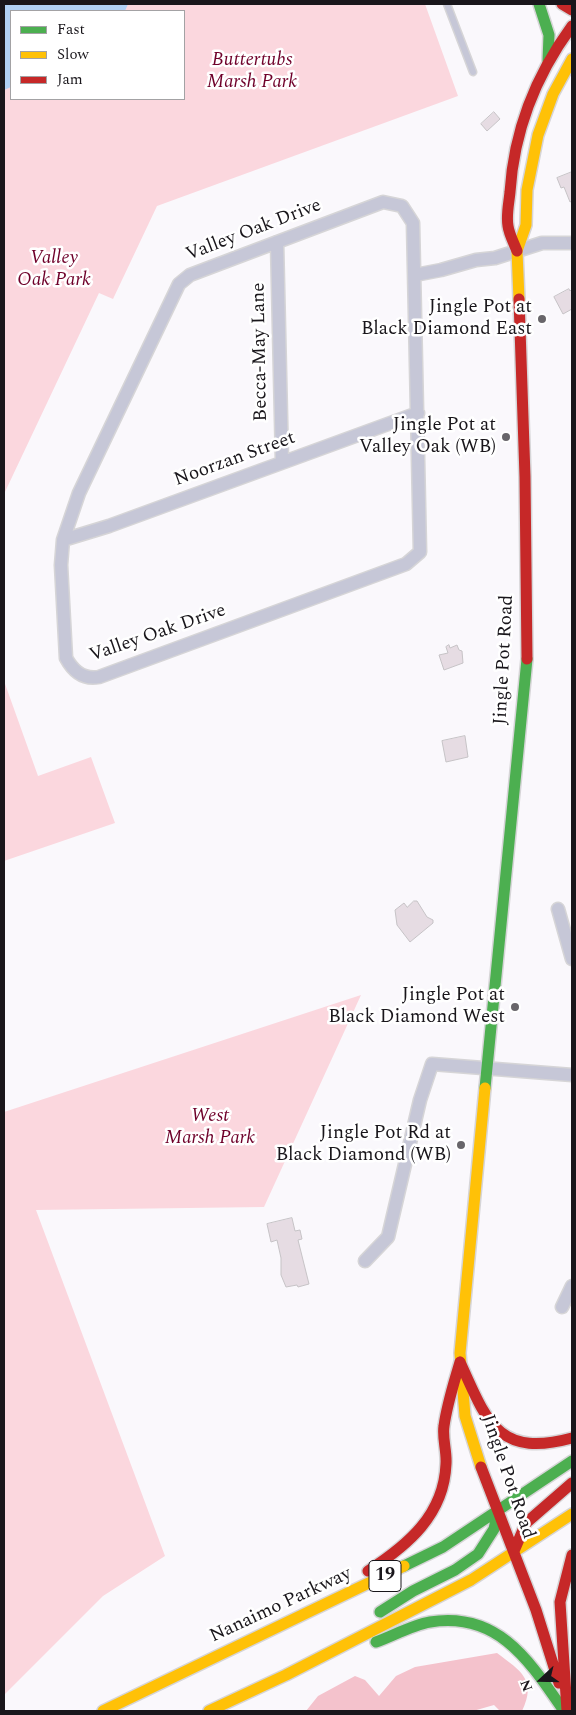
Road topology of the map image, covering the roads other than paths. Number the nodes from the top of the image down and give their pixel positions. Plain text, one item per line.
1 (448, 4) edge
2 (539, 4) edge
3 (562, 4) edge
4 (572, 10) edge
5 (572, 26) edge
6 (572, 59) edge
7 (548, 64) junction
8 (473, 72) dead end
9 (277, 242) junction
10 (572, 243) edge
11 (517, 251) junction
12 (415, 275) junction
13 (418, 413) junction
14 (282, 462) junction
15 (63, 540) junction
16 (558, 908) dead end
17 (572, 959) edge
18 (488, 1069) junction
19 (572, 1075) edge
20 (365, 1261) dead end
21 (572, 1286) edge
22 (562, 1307) dead end
23 (460, 1362) junction
24 (572, 1438) edge
25 (572, 1461) edge
26 (572, 1483) edge
27 (498, 1511) junction
28 (572, 1514) edge
29 (514, 1551) junction
30 (572, 1555) edge
31 (266, 1632) junction
32 (286, 1675) junction
33 (103, 1711) edge
34 (209, 1711) edge
35 (566, 1711) edge

1 - 8 lane
2 - 7 main road
3 - 4 main road
5 - 7 main road, Jingle Pot Road
6 - 11 main road, Jingle Pot Road
7 - 11 main road, Jingle Pot Road
9 - 12 street, Valley Oak Drive
9 - 14 street, Becca-May Lane
9 - 15 street, Valley Oak Drive
10 - 11 street
11 - 12 street
11 - 18 main road, Jingle Pot Road
12 - 13 street, Valley Oak Drive
13 - 14 street, Noorzan Street
13 - 15 street, Valley Oak Drive
14 - 15 street, Noorzan Street
16 - 17 street
18 - 19 street
18 - 20 street
18 - 23 main road, Jingle Pot Road
21 - 22 street
23 - 24 main road
23 - 27 main road, Jingle Pot Road
23 - 31 main road
25 - 27 main road, Nanaimo Parkway / 19
26 - 29 main road
27 - 29 main road, Jingle Pot Road
27 - 31 main road, Nanaimo Parkway / 19
27 - 32 main road
28 - 29 main road, 19
29 - 32 main road, 19
29 - 35 main road, Jingle Pot Road
30 - 35 main road
31 - 33 main road, Nanaimo Parkway / 19
32 - 34 main road, 19
32 - 35 main road

